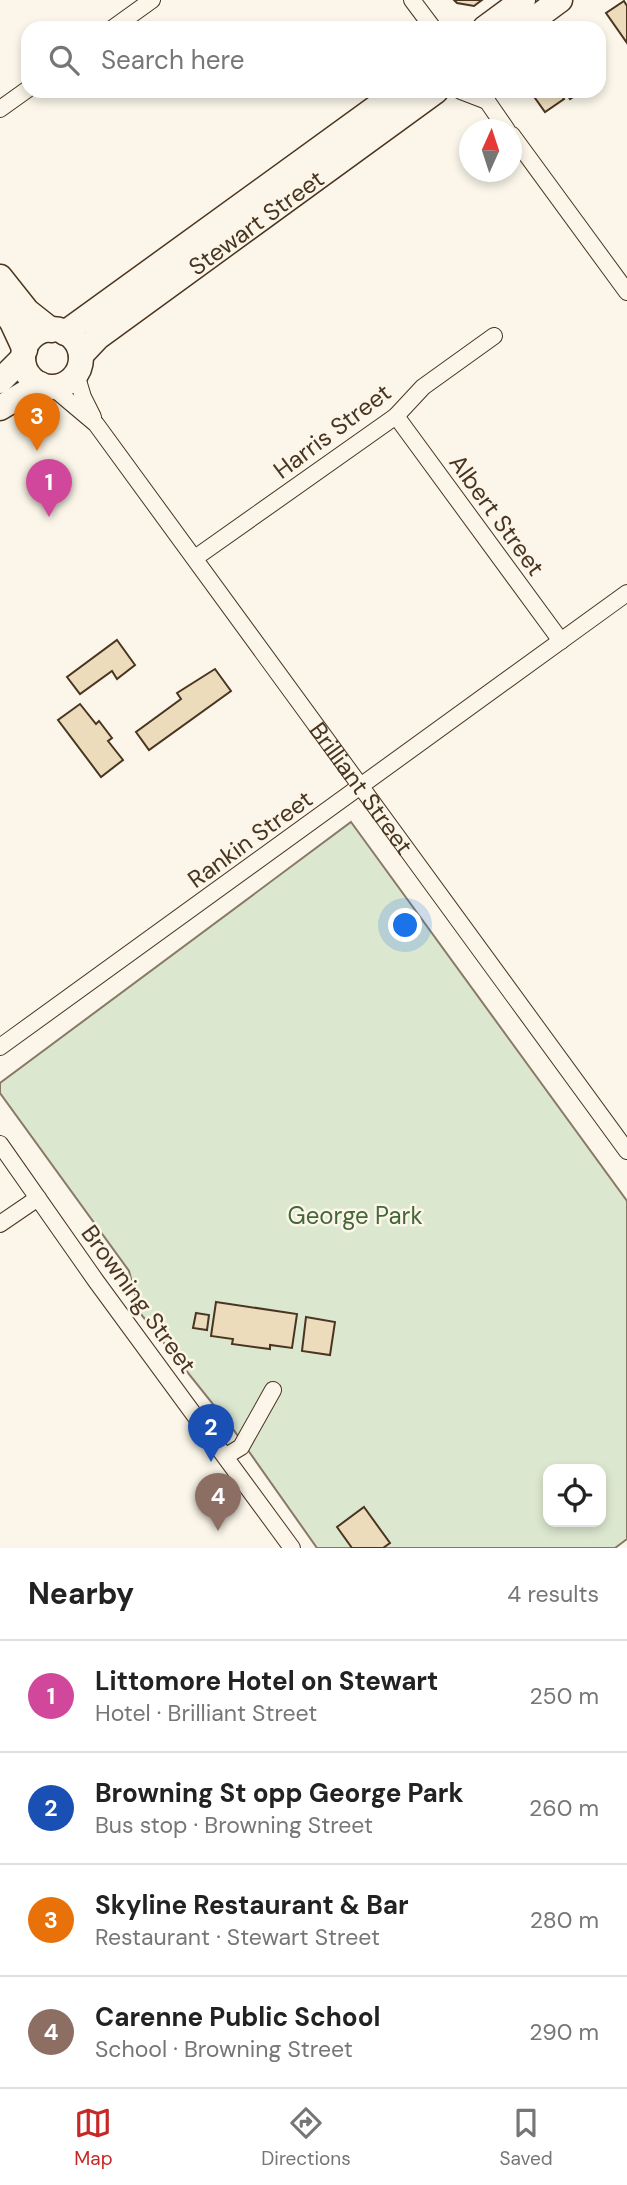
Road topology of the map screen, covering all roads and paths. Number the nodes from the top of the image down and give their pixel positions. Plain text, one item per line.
1 (152, 0) edge
2 (412, 0) edge
3 (523, 0) edge
4 (560, 0) edge
5 (123, 21) edge
6 (428, 21) edge
7 (494, 21) edge
8 (532, 21) edge
9 (21, 94) edge
10 (389, 98) edge
11 (426, 98) edge
12 (487, 98) edge
13 (0, 109) edge
14 (500, 119) edge
15 (522, 149) edge
16 (0, 277) edge
17 (627, 292) edge
18 (0, 305) edge
19 (58, 331) junction
20 (494, 336) dead end
21 (24, 354) junction
22 (78, 364) junction
23 (0, 381) edge
24 (46, 386) junction
25 (0, 408) edge
26 (396, 416) junction
27 (96, 424) junction
28 (195, 558) junction
29 (627, 593) edge
30 (561, 641) junction
31 (361, 786) junction
32 (0, 1046) edge
33 (0, 1144) edge
34 (627, 1151) edge
35 (38, 1198) junction
36 (0, 1224) edge
37 (273, 1390) dead end
38 (226, 1456) junction
39 (292, 1548) edge

1 - 5 street
2 - 6 street
3 - 7 highway
4 - 8 highway
9 - 13 street
10 - 19 highway, Stewart Street
11 - 22 highway, Stewart Street
12 - 14 street
15 - 17 street
16 - 19 highway
18 - 21 highway
19 - 21 highway
19 - 22 highway
20 - 26 street, Harris Street
21 - 23 highway
21 - 24 highway
22 - 24 highway
22 - 27 street, Brilliant Street
24 - 25 highway
24 - 27 street, Brilliant Street
26 - 28 street, Harris Street
26 - 30 street, Albert Street
27 - 28 street, Brilliant Street
28 - 31 street, Brilliant Street
29 - 30 street, Rankin Street
30 - 31 street, Rankin Street
31 - 32 street, Rankin Street
31 - 34 street, Brilliant Street
33 - 35 street, Browning Street
35 - 36 street
35 - 38 street, Browning Street
37 - 38 street
38 - 39 street, Browning Street

